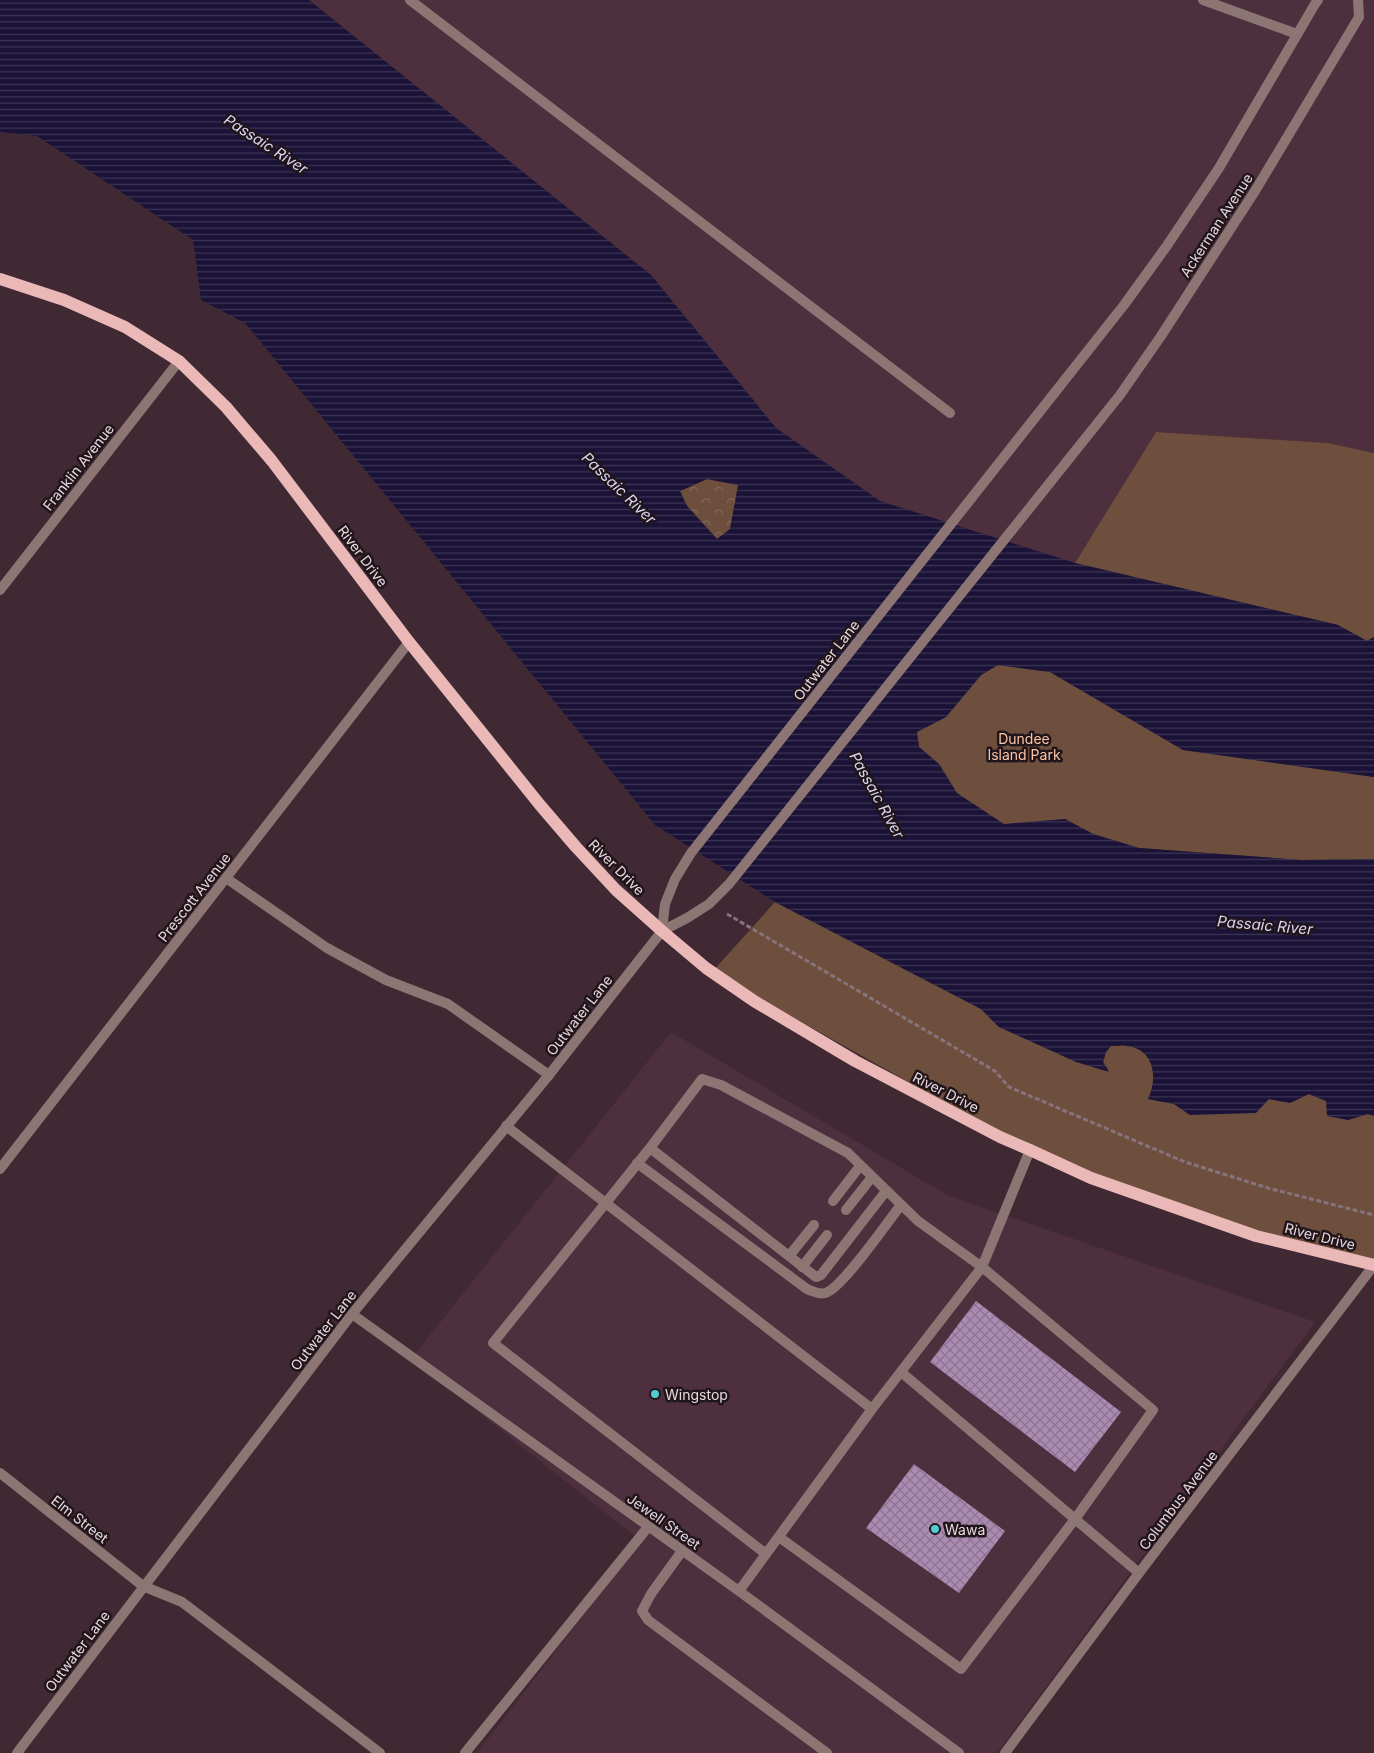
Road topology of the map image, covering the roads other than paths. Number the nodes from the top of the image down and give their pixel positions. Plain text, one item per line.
1 (410, 0) edge
2 (1203, 0) edge
3 (1318, 0) edge
4 (1358, 0) edge
5 (1297, 34) junction
6 (0, 279) edge
7 (179, 361) junction
8 (950, 413) dead end
9 (1035, 418) joint
10 (1075, 453) joint
11 (0, 590) edge
12 (410, 642) junction
13 (226, 878) junction
14 (662, 931) junction
15 (549, 1075) junction
16 (506, 1126) junction
17 (650, 1148) junction
18 (1030, 1150) junction
19 (637, 1164) junction
20 (860, 1166) junction
21 (0, 1168) edge
22 (872, 1177) junction
23 (886, 1191) junction
24 (606, 1201) junction
25 (833, 1201) dead end
26 (901, 1204) junction
27 (846, 1210) dead end
28 (814, 1225) dead end
29 (827, 1235) dead end
30 (789, 1256) junction
31 (1374, 1265) edge
32 (802, 1267) junction
33 (982, 1267) junction
34 (352, 1314) junction
35 (901, 1372) junction
36 (872, 1409) junction
37 (0, 1473) edge
38 (1075, 1520) junction
39 (648, 1527) junction
40 (779, 1536) junction
41 (682, 1551) junction
42 (766, 1554) junction
43 (1139, 1573) junction
44 (143, 1586) junction
45 (739, 1591) junction
46 (17, 1753) edge
47 (380, 1753) edge
48 (464, 1753) edge
49 (828, 1753) edge
50 (959, 1753) edge
51 (1006, 1753) edge

1 - 8 street
2 - 5 street
3 - 5 street, Ackerman Avenue
4 - 10 street, Ackerman Avenue
5 - 9 street, Ackerman Avenue
6 - 7 main road, River Drive
7 - 11 street, Franklin Avenue
7 - 12 main road, River Drive
9 - 14 street, Outwater Lane
10 - 14 street, Outwater Lane
12 - 13 street, Prescott Avenue
12 - 14 main road, River Drive
13 - 15 street
13 - 21 street, Prescott Avenue
14 - 15 street, Outwater Lane
14 - 18 main road, River Drive
15 - 16 street, Outwater Lane
16 - 24 street
16 - 34 street, Outwater Lane
17 - 19 street
17 - 20 street
17 - 30 street
18 - 31 main road, River Drive
18 - 33 street
19 - 24 street
19 - 26 street
20 - 22 street
20 - 25 street
22 - 23 street
22 - 27 street
23 - 26 street
23 - 32 street
24 - 36 street
24 - 42 street
26 - 33 street
28 - 30 street
29 - 32 street
30 - 32 street
31 - 43 street, Columbus Avenue
33 - 35 street
33 - 38 street
34 - 39 street, Jewell Street
34 - 44 street, Outwater Lane
35 - 36 street
35 - 38 street
36 - 40 street
37 - 44 street, Elm Street
38 - 40 street
38 - 43 street
39 - 41 street, Jewell Street
39 - 48 street
40 - 42 street
41 - 45 street, Jewell Street
41 - 49 street
42 - 45 street
43 - 51 street, Columbus Avenue
44 - 46 street, Outwater Lane
44 - 47 street, Elm Street
45 - 50 street, Jewell Street

